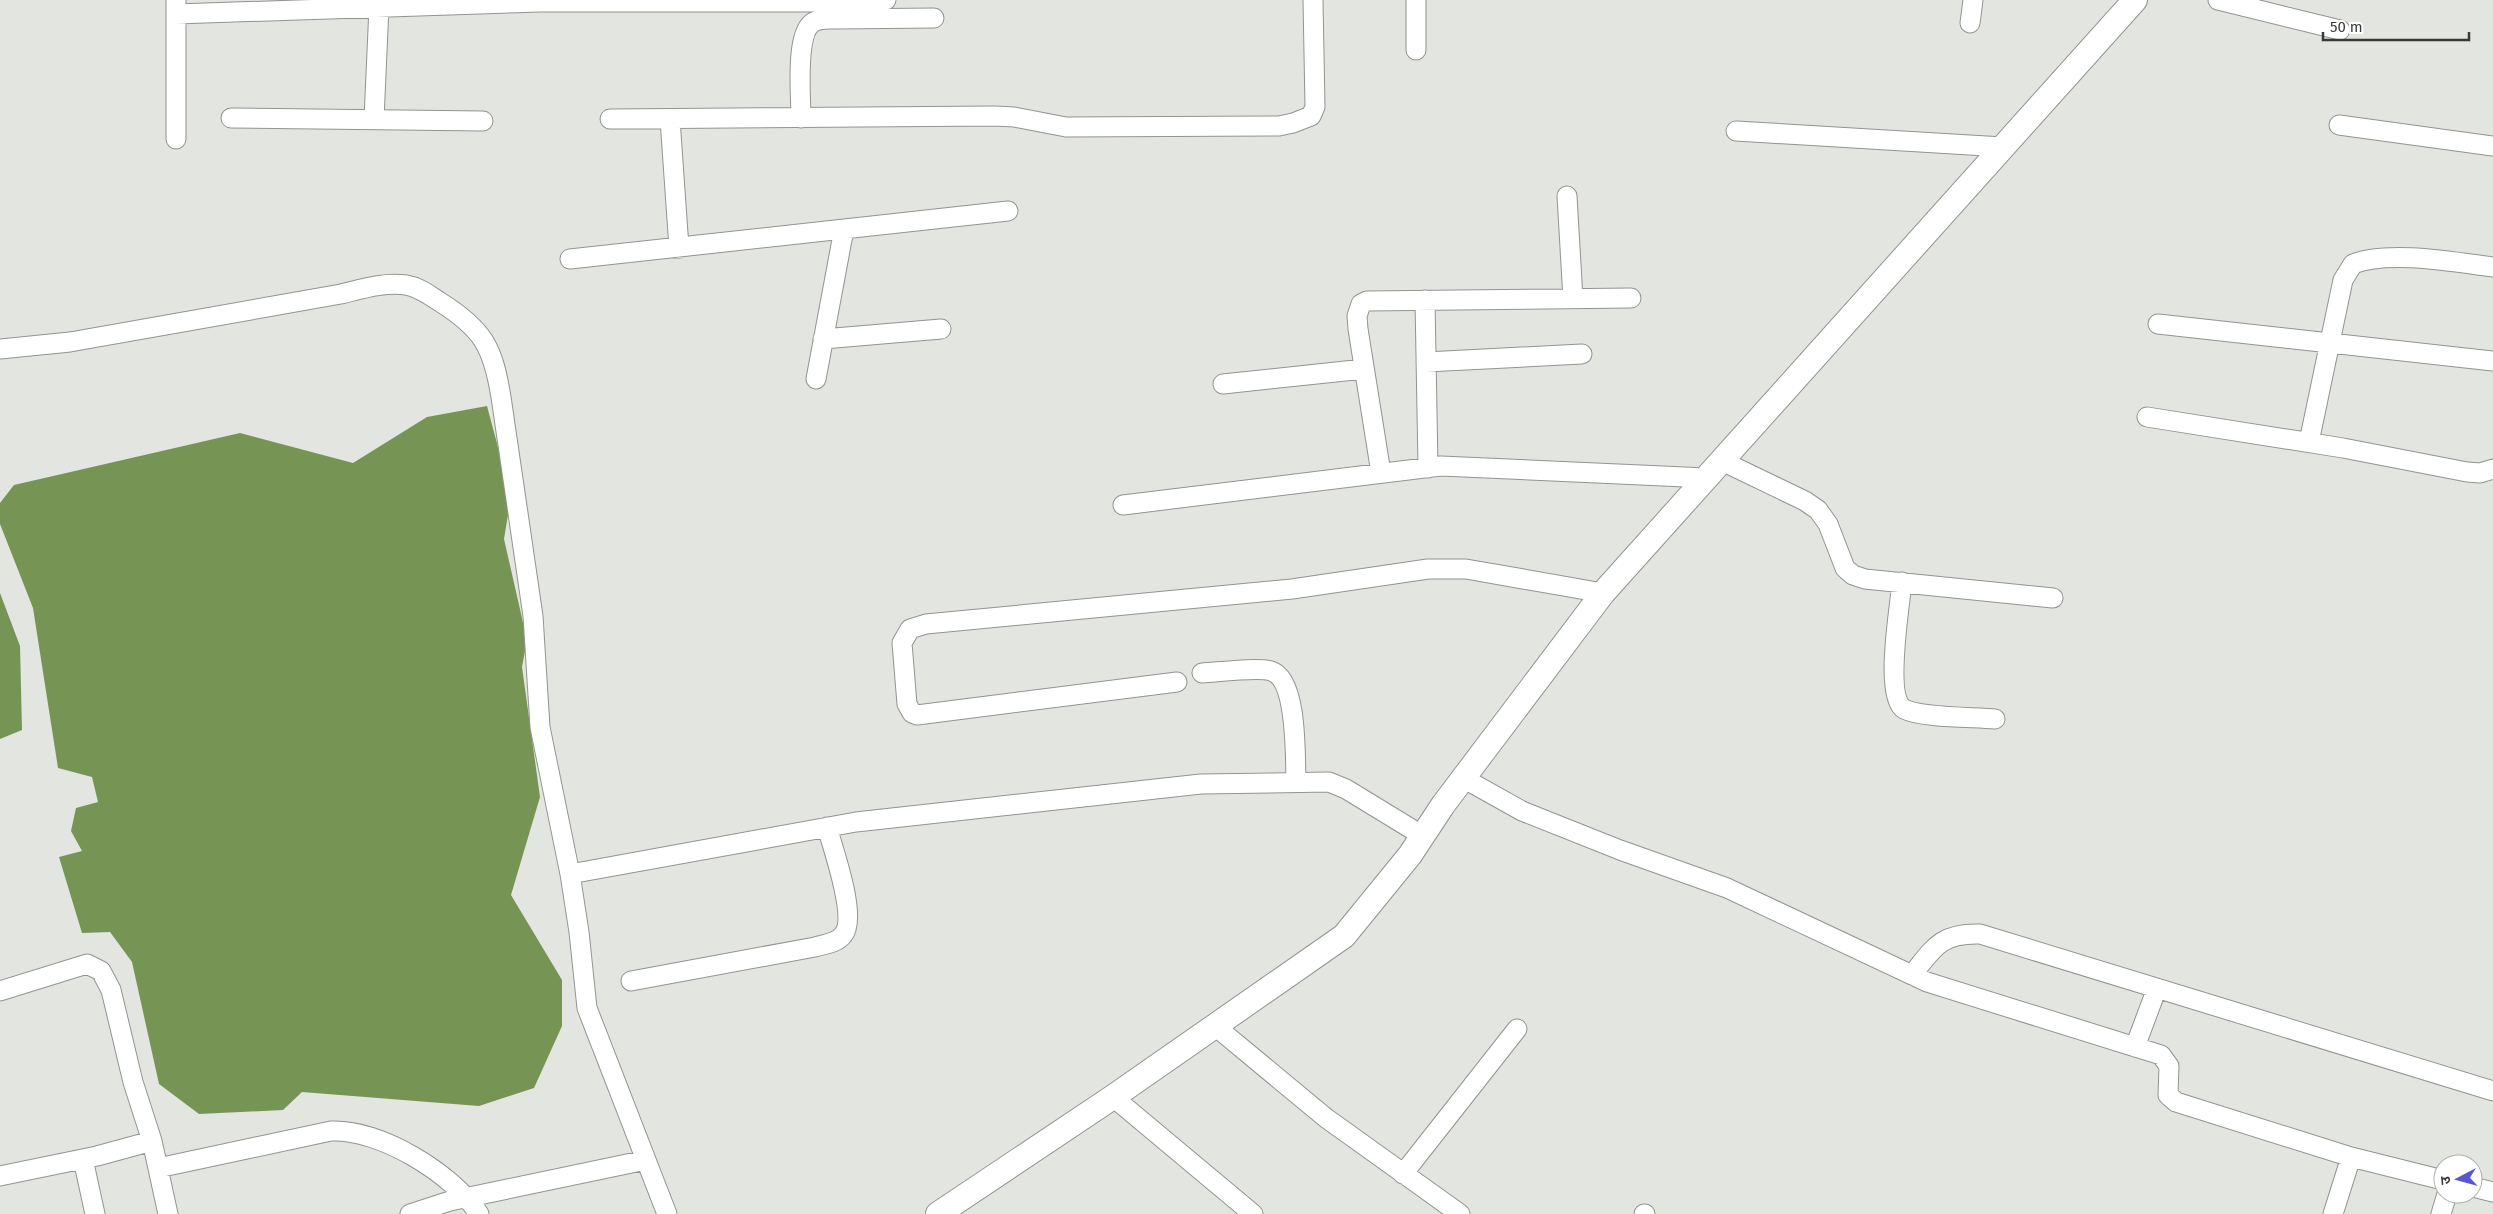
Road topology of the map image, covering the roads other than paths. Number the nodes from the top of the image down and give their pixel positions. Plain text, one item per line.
1 (886, 0) edge
2 (1313, 0) edge
3 (1416, 0) edge
4 (1973, 0) edge
5 (2135, 0) edge
6 (2218, 0) edge
7 (540, 1) edge
8 (176, 7) edge
9 (379, 7) junction
10 (934, 18) dead end
11 (1970, 23) dead end
12 (2340, 30) dead end
13 (1416, 50) dead end
14 (231, 118) dead end
15 (801, 118) junction
16 (374, 119) junction
17 (610, 119) dead end
18 (670, 119) junction
19 (484, 121) dead end
20 (2340, 125) dead end
21 (1736, 131) dead end
22 (176, 139) dead end
23 (2493, 146) edge
24 (2003, 147) junction
25 (1567, 196) dead end
26 (1008, 211) dead end
27 (844, 230) junction
28 (679, 248) junction
29 (570, 259) dead end
30 (2493, 267) edge
31 (1630, 298) dead end
32 (1573, 299) junction
33 (1425, 300) junction
34 (2158, 324) dead end
35 (941, 329) dead end
36 (823, 339) junction
37 (2330, 344) junction
38 (0, 349) edge
39 (1582, 354) dead end
40 (2493, 361) edge
41 (1426, 362) junction
42 (1364, 369) junction
43 (816, 379) dead end
44 (1223, 384) dead end
45 (2147, 417) dead end
46 (2309, 442) junction
47 (1428, 468) junction
48 (1714, 469) junction
49 (2493, 469) edge
50 (1382, 473) junction
51 (1123, 505) dead end
52 (1902, 582) junction
53 (1603, 594) junction
54 (2053, 598) dead end
55 (1202, 673) dead end
56 (1177, 682) dead end
57 (1995, 719) dead end
58 (1464, 778) junction
59 (1296, 782) junction
60 (827, 827) junction
61 (1423, 836) junction
62 (570, 874) junction
63 (1912, 975) junction
64 (631, 981) dead end
65 (2157, 988) junction
66 (0, 991) edge
67 (1215, 1026) junction
68 (1518, 1029) dead end
69 (2136, 1047) junction
70 (2493, 1091) edge
71 (1113, 1097) junction
72 (152, 1141) junction
73 (2351, 1156) junction
74 (83, 1159) junction
75 (646, 1160) junction
76 (158, 1168) junction
77 (1404, 1174) junction
78 (0, 1176) edge
79 (2433, 1177) edge
80 (468, 1198) junction
81 (95, 1214) edge
82 (168, 1214) edge
83 (410, 1214) edge
84 (479, 1214) edge
85 (667, 1214) edge
86 (938, 1214) edge
87 (1253, 1214) edge
88 (1460, 1214) edge
89 (2334, 1214) edge

1 - 7 street
2 - 15 street
3 - 13 street
4 - 11 street
5 - 24 street
6 - 12 street
7 - 9 street
8 - 9 street
8 - 22 street
9 - 16 street
10 - 15 street
14 - 16 street
15 - 18 street
16 - 19 street
17 - 18 street
18 - 28 street
20 - 23 street
21 - 24 street
24 - 48 street
25 - 32 street
26 - 27 street
27 - 28 street
27 - 36 street
28 - 29 street
30 - 37 street
31 - 32 street
32 - 33 street
33 - 41 street
33 - 42 street
34 - 37 street
35 - 36 street
36 - 43 street
37 - 40 street
37 - 46 street
38 - 62 street
39 - 41 street
41 - 47 street
42 - 44 street
42 - 50 street
45 - 46 street
46 - 49 street
47 - 48 street
47 - 50 street
48 - 52 street
48 - 53 street
50 - 51 street
52 - 54 street
52 - 57 street
53 - 56 street
53 - 58 street
55 - 59 street
58 - 61 street
58 - 63 street
59 - 60 street
59 - 61 street
60 - 62 street
60 - 64 street
61 - 67 street
62 - 75 street
63 - 65 street
63 - 69 street
65 - 69 street
65 - 70 street
66 - 72 street
67 - 71 street
67 - 77 street
68 - 77 street
69 - 73 street
71 - 86 street
71 - 87 street
72 - 74 street
72 - 76 street
73 - 79 street
73 - 89 street
74 - 78 street
74 - 81 street
75 - 80 street
75 - 85 street
76 - 80 street
76 - 82 street
77 - 88 street
80 - 83 street
80 - 84 street

